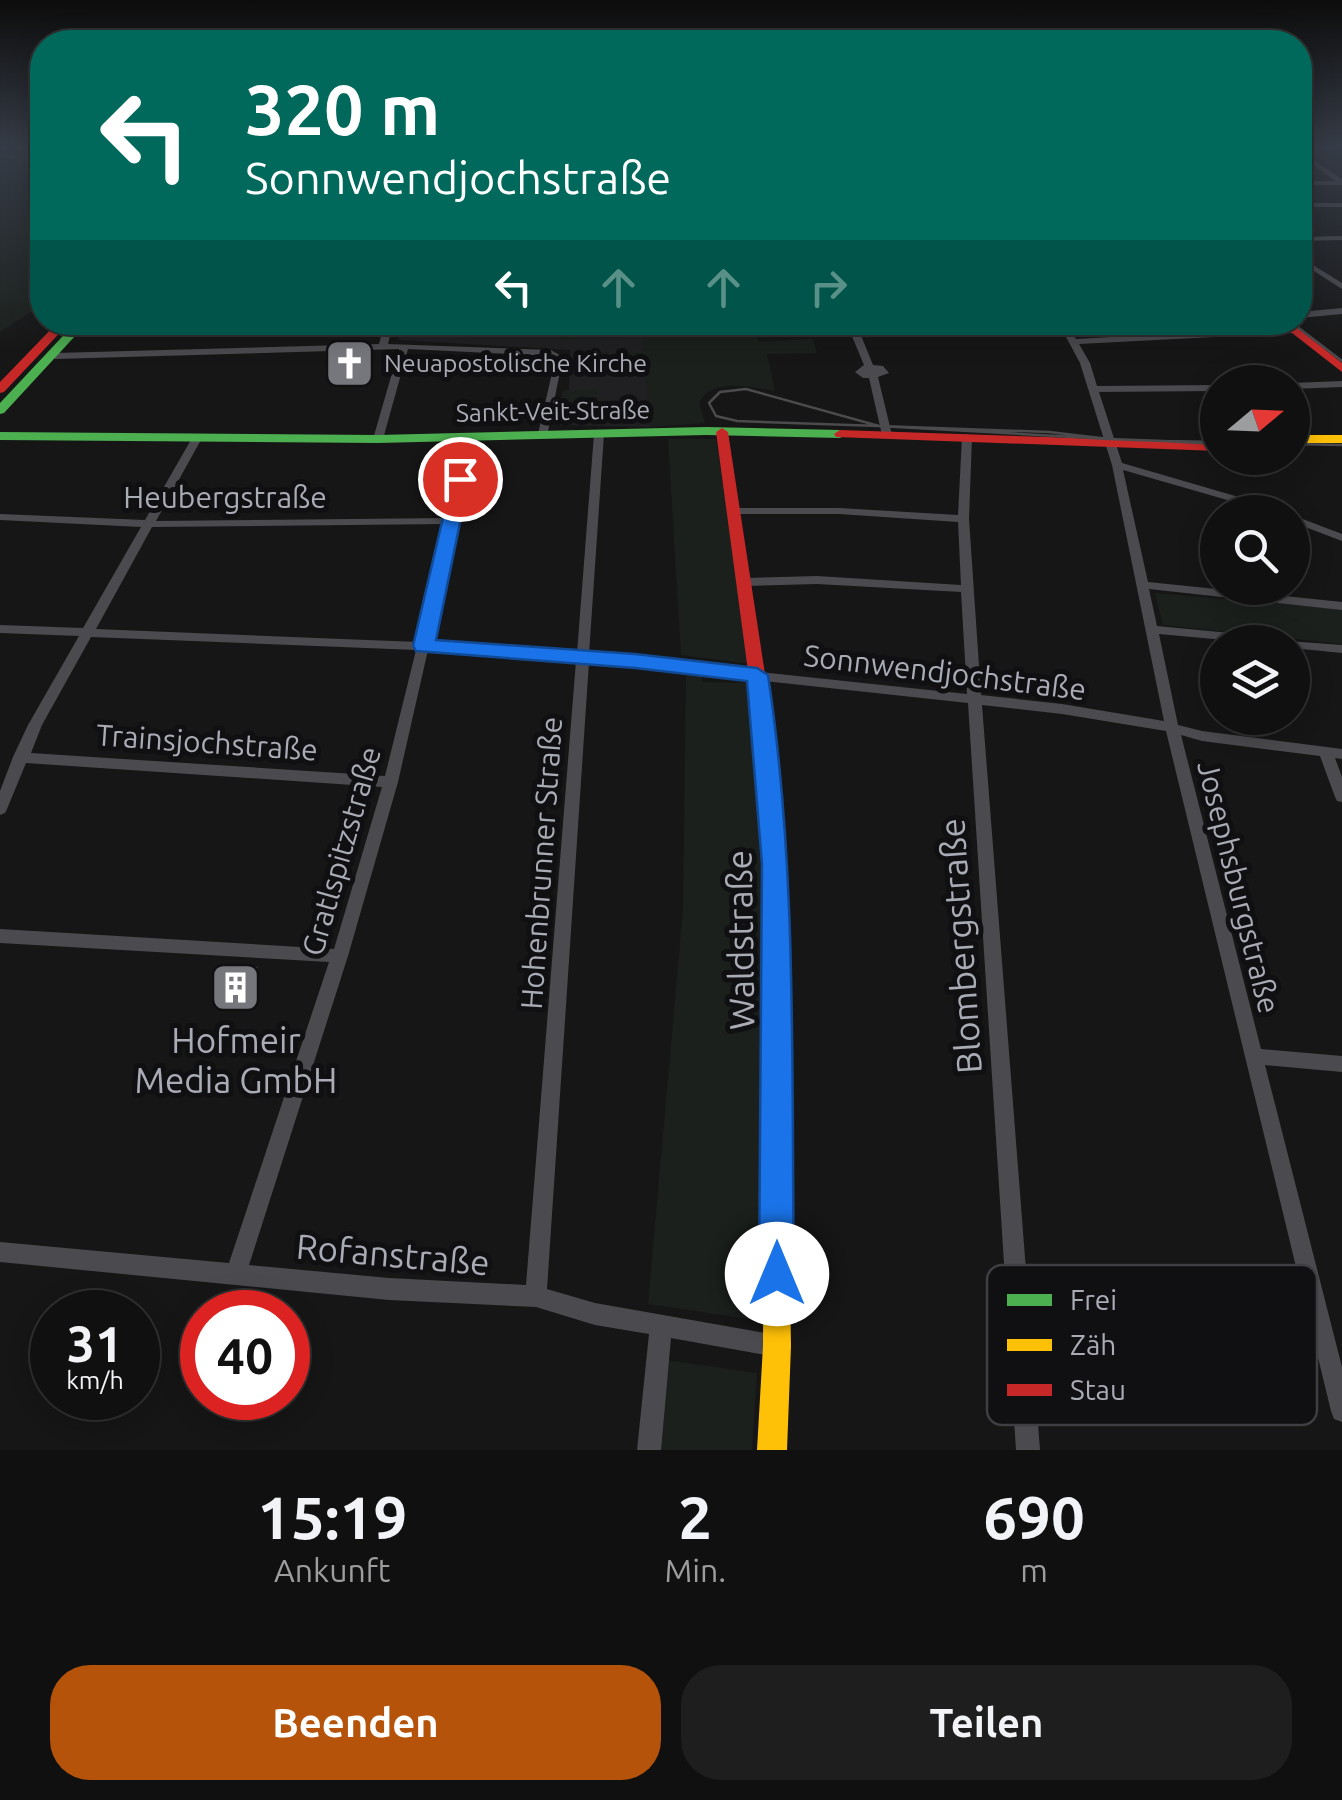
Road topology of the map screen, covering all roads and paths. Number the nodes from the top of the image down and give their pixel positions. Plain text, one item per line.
1 (1342, 238) edge
2 (1312, 239) edge
3 (1312, 268) edge
4 (1341, 286) edge
5 (1342, 311) edge
6 (1312, 318) edge
7 (1312, 333) edge
8 (52, 335) edge
9 (72, 335) edge
10 (386, 335) edge
11 (856, 335) edge
12 (1070, 335) edge
13 (1151, 335) edge
14 (1307, 335) edge
15 (1074, 342) junction
16 (404, 346) junction
17 (382, 348) junction
18 (1342, 352) edge
19 (55, 356) junction
20 (1342, 369) edge
21 (1342, 384) edge
22 (1310, 385) edge
23 (1093, 388) junction
24 (1200, 388) edge
25 (0, 389) edge
26 (0, 410) edge
27 (722, 432) junction
28 (543, 434) junction
29 (599, 434) junction
30 (887, 435) junction
31 (0, 436) edge
32 (472, 437) junction
33 (967, 437) junction
34 (196, 438) junction
35 (1200, 438) edge
36 (1342, 438) edge
37 (378, 439) junction
38 (1310, 439) edge
39 (1107, 441) junction
40 (1200, 448) edge
41 (1310, 448) edge
42 (1342, 449) edge
43 (1117, 465) junction
44 (1218, 495) edge
45 (734, 511) junction
46 (0, 517) edge
47 (963, 519) junction
48 (449, 521) junction
49 (147, 522) junction
50 (1310, 525) edge
51 (1342, 538) edge
52 (745, 582) junction
53 (1142, 585) junction
54 (1200, 589) edge
55 (966, 590) junction
56 (1310, 600) edge
57 (1342, 606) edge
58 (0, 628) edge
59 (1152, 629) junction
60 (86, 631) junction
61 (1200, 634) edge
62 (424, 646) junction
63 (1310, 646) edge
64 (1342, 649) edge
65 (583, 657) junction
66 (757, 675) junction
67 (975, 700) junction
68 (1172, 728) junction
69 (1334, 754) edge
70 (20, 758) junction
71 (390, 782) junction
72 (1342, 797) edge
73 (0, 809) edge
74 (0, 936) edge
75 (340, 956) junction
76 (1252, 1056) junction
77 (1342, 1064) edge
78 (2, 1256) edge
79 (1015, 1265) edge
80 (1305, 1265) edge
81 (236, 1272) junction
82 (536, 1296) junction
83 (1317, 1312) edge
84 (661, 1326) junction
85 (777, 1346) junction
86 (1342, 1411) edge
87 (1026, 1425) edge
88 (649, 1450) edge
89 (772, 1450) edge
90 (1028, 1450) edge

1 - 2 street
3 - 4 street
5 - 6 street
7 - 18 street
8 - 25 street
9 - 19 street
10 - 17 street
11 - 30 street
12 - 15 street, Josephsburgstraße
13 - 15 street
14 - 20 street
15 - 23 street, Josephsburgstraße
16 - 17 street
16 - 28 street
16 - 37 street
17 - 19 street
19 - 26 street
21 - 22 street
23 - 24 street
23 - 39 street, Josephsburgstraße
27 - 29 street, Sankt-Veit-Straße
27 - 30 street, Sankt-Veit-Straße
27 - 45 street, Waldstraße
28 - 29 street, Sankt-Veit-Straße
28 - 32 street, Sankt-Veit-Straße
29 - 65 street, Hohenbrunner Straße
30 - 33 street, Sankt-Veit-Straße
31 - 34 street, Sankt-Veit-Straße
32 - 37 street, Sankt-Veit-Straße
32 - 48 street, Gratlspitzstraße
33 - 39 street, Sankt-Veit-Straße
33 - 47 street, Blombergstraße
34 - 37 street, Sankt-Veit-Straße
34 - 49 street
35 - 39 street, Sankt-Veit-Straße
36 - 38 street
39 - 40 street, Sankt-Veit-Straße
39 - 43 street, Josephsburgstraße
41 - 42 street
43 - 44 street
43 - 53 street, Josephsburgstraße
45 - 47 street
45 - 52 street, Waldstraße
46 - 49 street, Heubergstraße
47 - 55 street, Blombergstraße
48 - 49 street, Heubergstraße
48 - 62 street, Gratlspitzstraße
49 - 60 street
50 - 51 street
52 - 55 street
52 - 66 street, Waldstraße
53 - 54 street
53 - 59 street, Josephsburgstraße
55 - 67 street, Blombergstraße
56 - 57 street
58 - 60 street, Sonnwendjochstraße
59 - 61 street
59 - 68 street, Josephsburgstraße
60 - 62 street, Sonnwendjochstraße
60 - 70 street
62 - 65 street, Sonnwendjochstraße
62 - 71 street, Gratlspitzstraße
63 - 64 street
65 - 66 street, Sonnwendjochstraße
65 - 82 street, Hohenbrunner Straße
66 - 67 street, Sonnwendjochstraße
66 - 85 street, Waldstraße
67 - 68 street, Sonnwendjochstraße
67 - 79 street, Blombergstraße
68 - 69 street, Sonnwendjochstraße
68 - 76 street, Josephsburgstraße
69 - 72 street
70 - 71 street, Trainsjochstraße
70 - 73 street
71 - 75 street, Gratlspitzstraße
74 - 75 street
75 - 81 street, Gratlspitzstraße
76 - 77 street
76 - 80 street, Josephsburgstraße
78 - 81 street, Rofanstraße
81 - 82 street, Rofanstraße
82 - 84 street, Rofanstraße
83 - 86 street, Josephsburgstraße
84 - 85 street, Rofanstraße
84 - 88 street
85 - 89 street, Waldstraße
87 - 90 street, Blombergstraße

